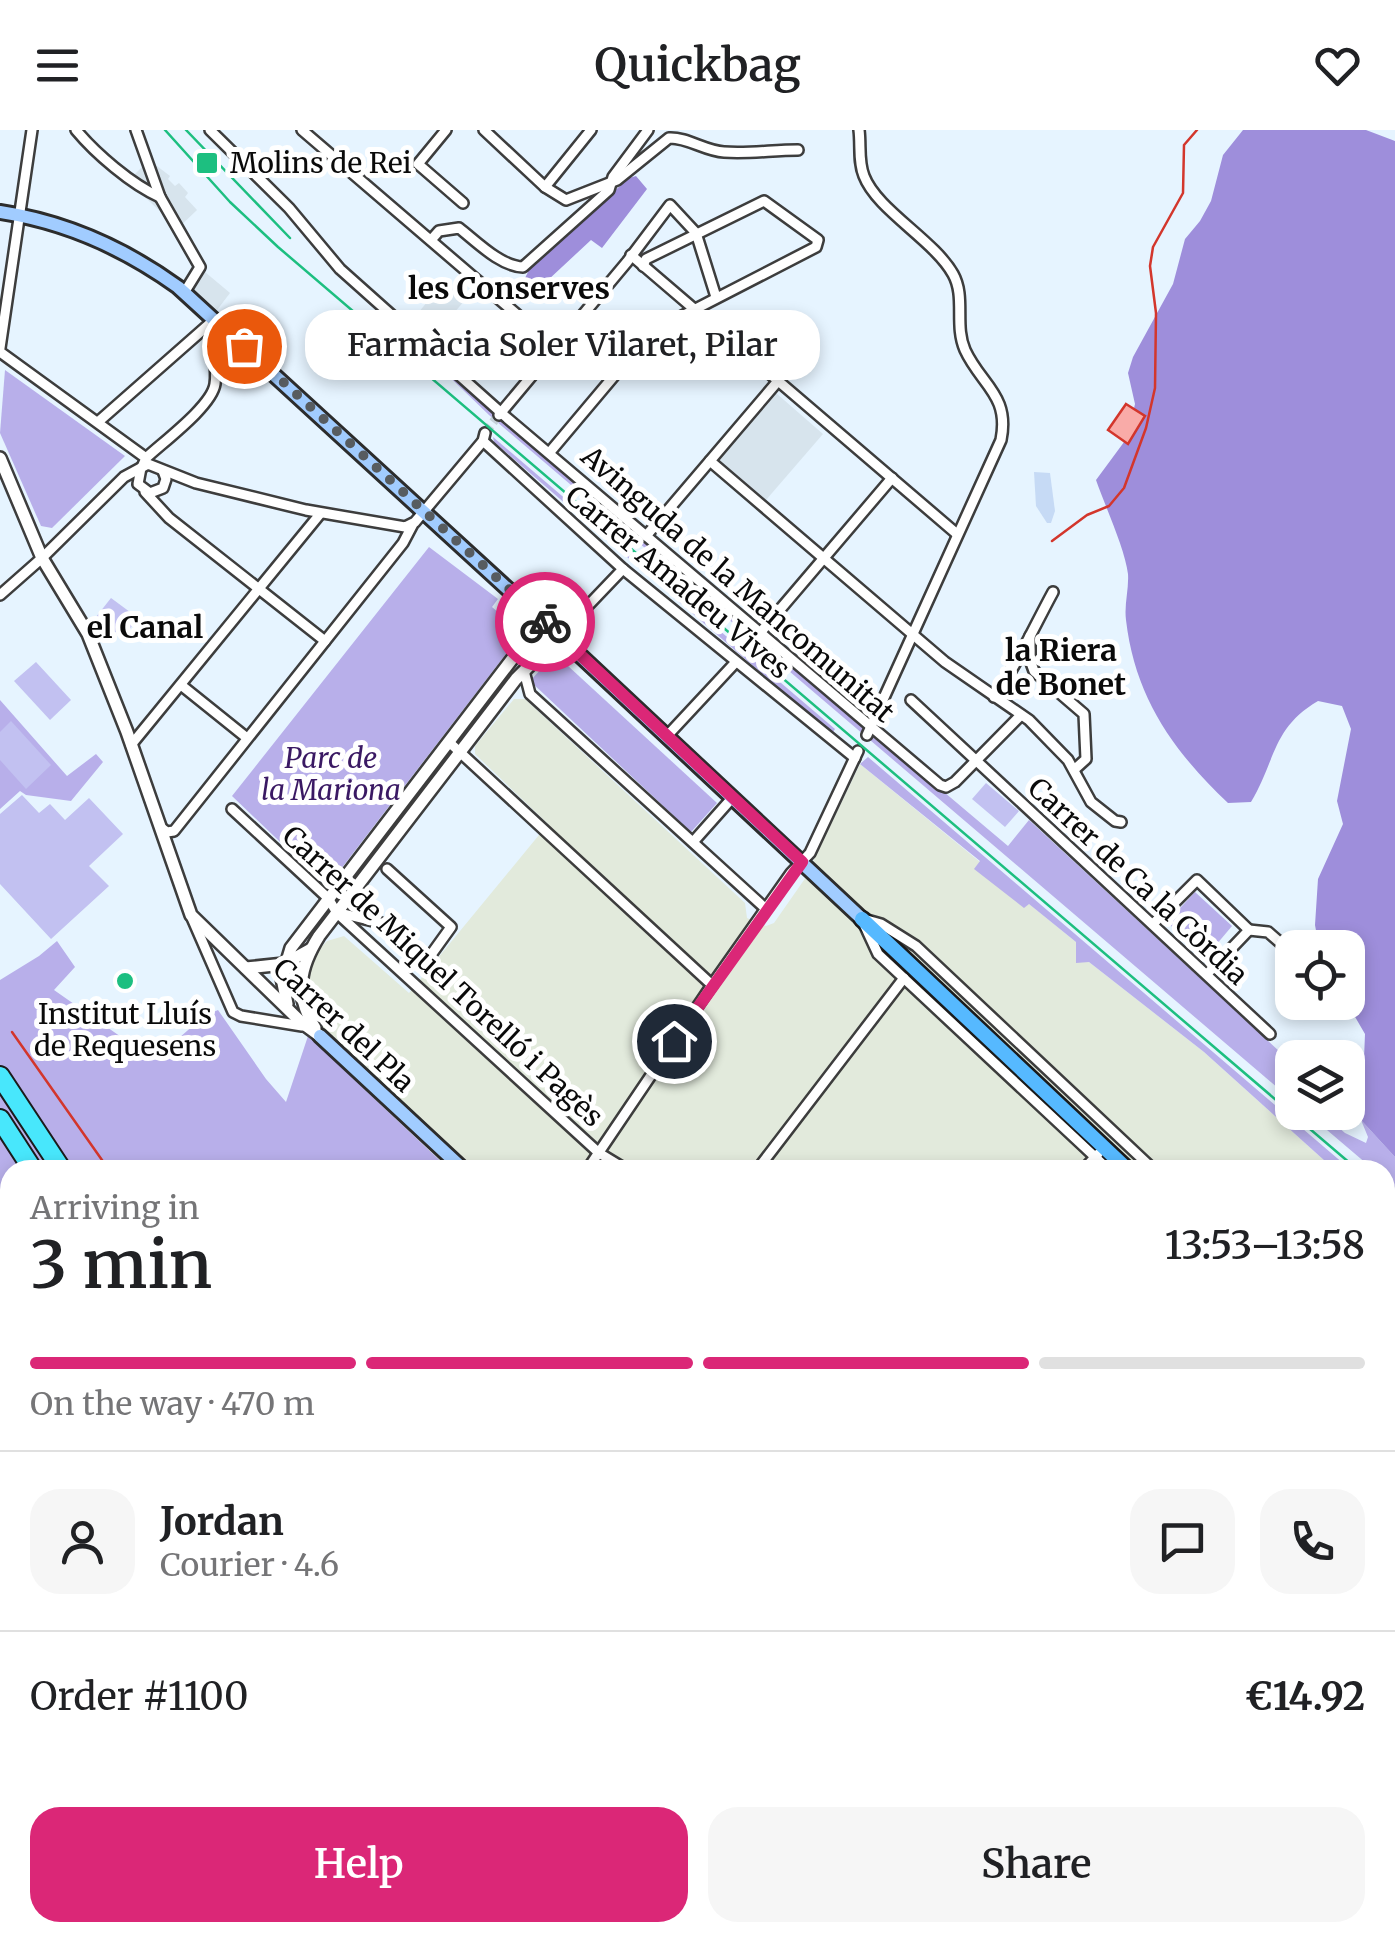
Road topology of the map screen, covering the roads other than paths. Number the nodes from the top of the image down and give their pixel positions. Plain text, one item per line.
1 (32, 130) edge
2 (76, 130) edge
3 (136, 130) edge
4 (210, 130) edge
5 (302, 130) edge
6 (446, 130) edge
7 (484, 130) edge
8 (591, 130) edge
9 (648, 130) edge
10 (859, 130) edge
11 (798, 150) dead end
12 (612, 182) junction
13 (546, 186) junction
14 (160, 197) junction
15 (463, 203) dead end
16 (0, 212) edge
17 (20, 215) junction
18 (696, 233) junction
19 (432, 240) junction
20 (0, 255) edge
21 (631, 255) junction
22 (14, 258) junction
23 (643, 266) junction
24 (184, 292) junction
25 (716, 296) junction
26 (694, 308) junction
27 (218, 322) junction
28 (556, 348) junction
29 (0, 350) edge
30 (778, 381) junction
31 (499, 415) junction
32 (98, 422) junction
33 (550, 452) junction
34 (710, 461) junction
35 (1, 464) edge
36 (143, 464) junction
37 (163, 471) junction
38 (892, 478) junction
39 (120, 483) junction
40 (165, 484) junction
41 (143, 491) junction
42 (320, 514) junction
43 (419, 517) junction
44 (169, 518) junction
45 (958, 534) junction
46 (32, 535) junction
47 (646, 536) junction
48 (61, 538) junction
49 (42, 558) junction
50 (823, 558) junction
51 (623, 569) junction
52 (260, 591) junction
53 (1052, 592) dead end
54 (0, 595) edge
55 (542, 620) junction
56 (760, 632) junction
57 (912, 634) junction
58 (560, 636) junction
59 (1030, 636) junction
60 (325, 641) junction
61 (735, 663) junction
62 (524, 671) junction
63 (182, 685) junction
64 (994, 697) junction
65 (911, 700) dead end
66 (1021, 715) junction
67 (868, 730) junction
68 (668, 736) junction
69 (247, 738) junction
70 (132, 745) junction
71 (455, 747) junction
72 (976, 761) junction
73 (1074, 770) junction
74 (733, 797) junction
75 (232, 810) dead end
76 (156, 822) junction
77 (1121, 822) dead end
78 (692, 842) junction
79 (802, 862) junction
80 (387, 869) dead end
81 (328, 898) junction
82 (766, 909) junction
83 (337, 913) junction
84 (192, 916) junction
85 (862, 919) junction
86 (1153, 924) junction
87 (1249, 930) junction
88 (1275, 938) edge
89 (311, 948) junction
90 (925, 956) junction
91 (893, 960) junction
92 (284, 964) junction
93 (246, 968) junction
94 (1206, 974) junction
95 (904, 978) junction
96 (712, 985) junction
97 (288, 1006) junction
98 (316, 1032) junction
99 (1270, 1034) dead end
100 (0, 1076) edge
101 (0, 1119) edge
102 (599, 1153) junction
103 (1101, 1153) junction
104 (27, 1160) edge
105 (55, 1160) edge
106 (453, 1160) edge
107 (594, 1160) edge
108 (611, 1160) edge
109 (765, 1160) edge
110 (1094, 1160) edge
111 (1104, 1160) edge
112 (1112, 1160) edge
113 (1143, 1160) edge

1 - 17 street
2 - 14 street
3 - 14 street
4 - 31 street, Avinguda de la Mancomunitat
5 - 19 street
6 - 15 street
7 - 13 street
8 - 13 street
9 - 12 street
10 - 45 street
11 - 12 street
12 - 13 street
12 - 19 street
14 - 24 street
16 - 17 main road
17 - 22 street
17 - 24 main road
18 - 21 street
18 - 23 street
18 - 25 street
18 - 25 street
19 - 28 street
20 - 22 street
21 - 23 street
21 - 28 street
22 - 29 street
23 - 26 street
24 - 27 main road
25 - 26 street
26 - 30 street
26 - 33 street
27 - 32 street
27 - 36 street
27 - 43 main road
28 - 31 street
29 - 32 street
30 - 34 street
30 - 38 street
31 - 33 street, Avinguda de la Mancomunitat
32 - 36 street
33 - 47 street, Avinguda de la Mancomunitat
34 - 47 street
34 - 50 street
35 - 46 street
36 - 37 street
36 - 39 street
36 - 41 street
37 - 40 street
37 - 42 street
38 - 45 street
38 - 50 street
39 - 41 street
39 - 48 street
40 - 41 street
40 - 44 street
41 - 44 street
42 - 43 street
42 - 52 street
43 - 51 street, Carrer Amadeu Vives
43 - 55 main road
43 - 60 street
44 - 52 street
45 - 57 street
46 - 48 street
46 - 49 street
47 - 56 street, Avinguda de la Mancomunitat
48 - 49 street
49 - 54 street
49 - 70 street
50 - 56 street
50 - 57 street
51 - 58 street
51 - 61 street, Carrer Amadeu Vives
52 - 60 street
52 - 63 street
53 - 59 street
55 - 58 main road
55 - 71 street
56 - 67 street, Avinguda de la Mancomunitat
57 - 64 street
57 - 67 street
58 - 62 street
58 - 68 main road
59 - 64 street
59 - 73 street
60 - 69 street
61 - 68 street
61 - 79 street, Carrer Amadeu Vives
62 - 71 street
62 - 78 street
63 - 69 street
63 - 70 street
64 - 66 street
65 - 72 street, Carrer de Ca la Còrdia
66 - 72 street
66 - 73 street
67 - 72 street, Avinguda de la Mancomunitat
68 - 74 main road
69 - 76 street
70 - 76 street
71 - 81 street
71 - 83 street
71 - 96 street
72 - 86 street, Carrer de Ca la Còrdia
73 - 77 street
74 - 78 street
74 - 79 main road
75 - 81 street, Carrer de Miquel Torelló i Pagès
76 - 84 street
78 - 82 street
79 - 82 street
79 - 85 main road
80 - 83 street
81 - 83 street, Carrer de Miquel Torelló i Pagès
81 - 92 street
82 - 96 street
83 - 89 street
83 - 102 street, Carrer de Miquel Torelló i Pagès
84 - 93 street, Carrer del Pla
84 - 98 street
85 - 90 street
85 - 91 main road
86 - 87 street
86 - 94 street, Carrer de Ca la Còrdia
87 - 88 street
87 - 94 street
89 - 92 street
89 - 98 street
90 - 91 street
90 - 113 street
91 - 95 street
91 - 103 main road
92 - 93 street
92 - 97 street
93 - 97 street, Carrer del Pla
94 - 99 street, Carrer de Ca la Còrdia
95 - 103 street
95 - 109 street
96 - 102 street
97 - 98 street, Carrer del Pla
98 - 106 main road, Carrer del Pla
100 - 105 highway
101 - 104 highway
102 - 107 street
102 - 108 street, Carrer de Miquel Torelló i Pagès
103 - 110 street
103 - 111 street
103 - 112 main road

